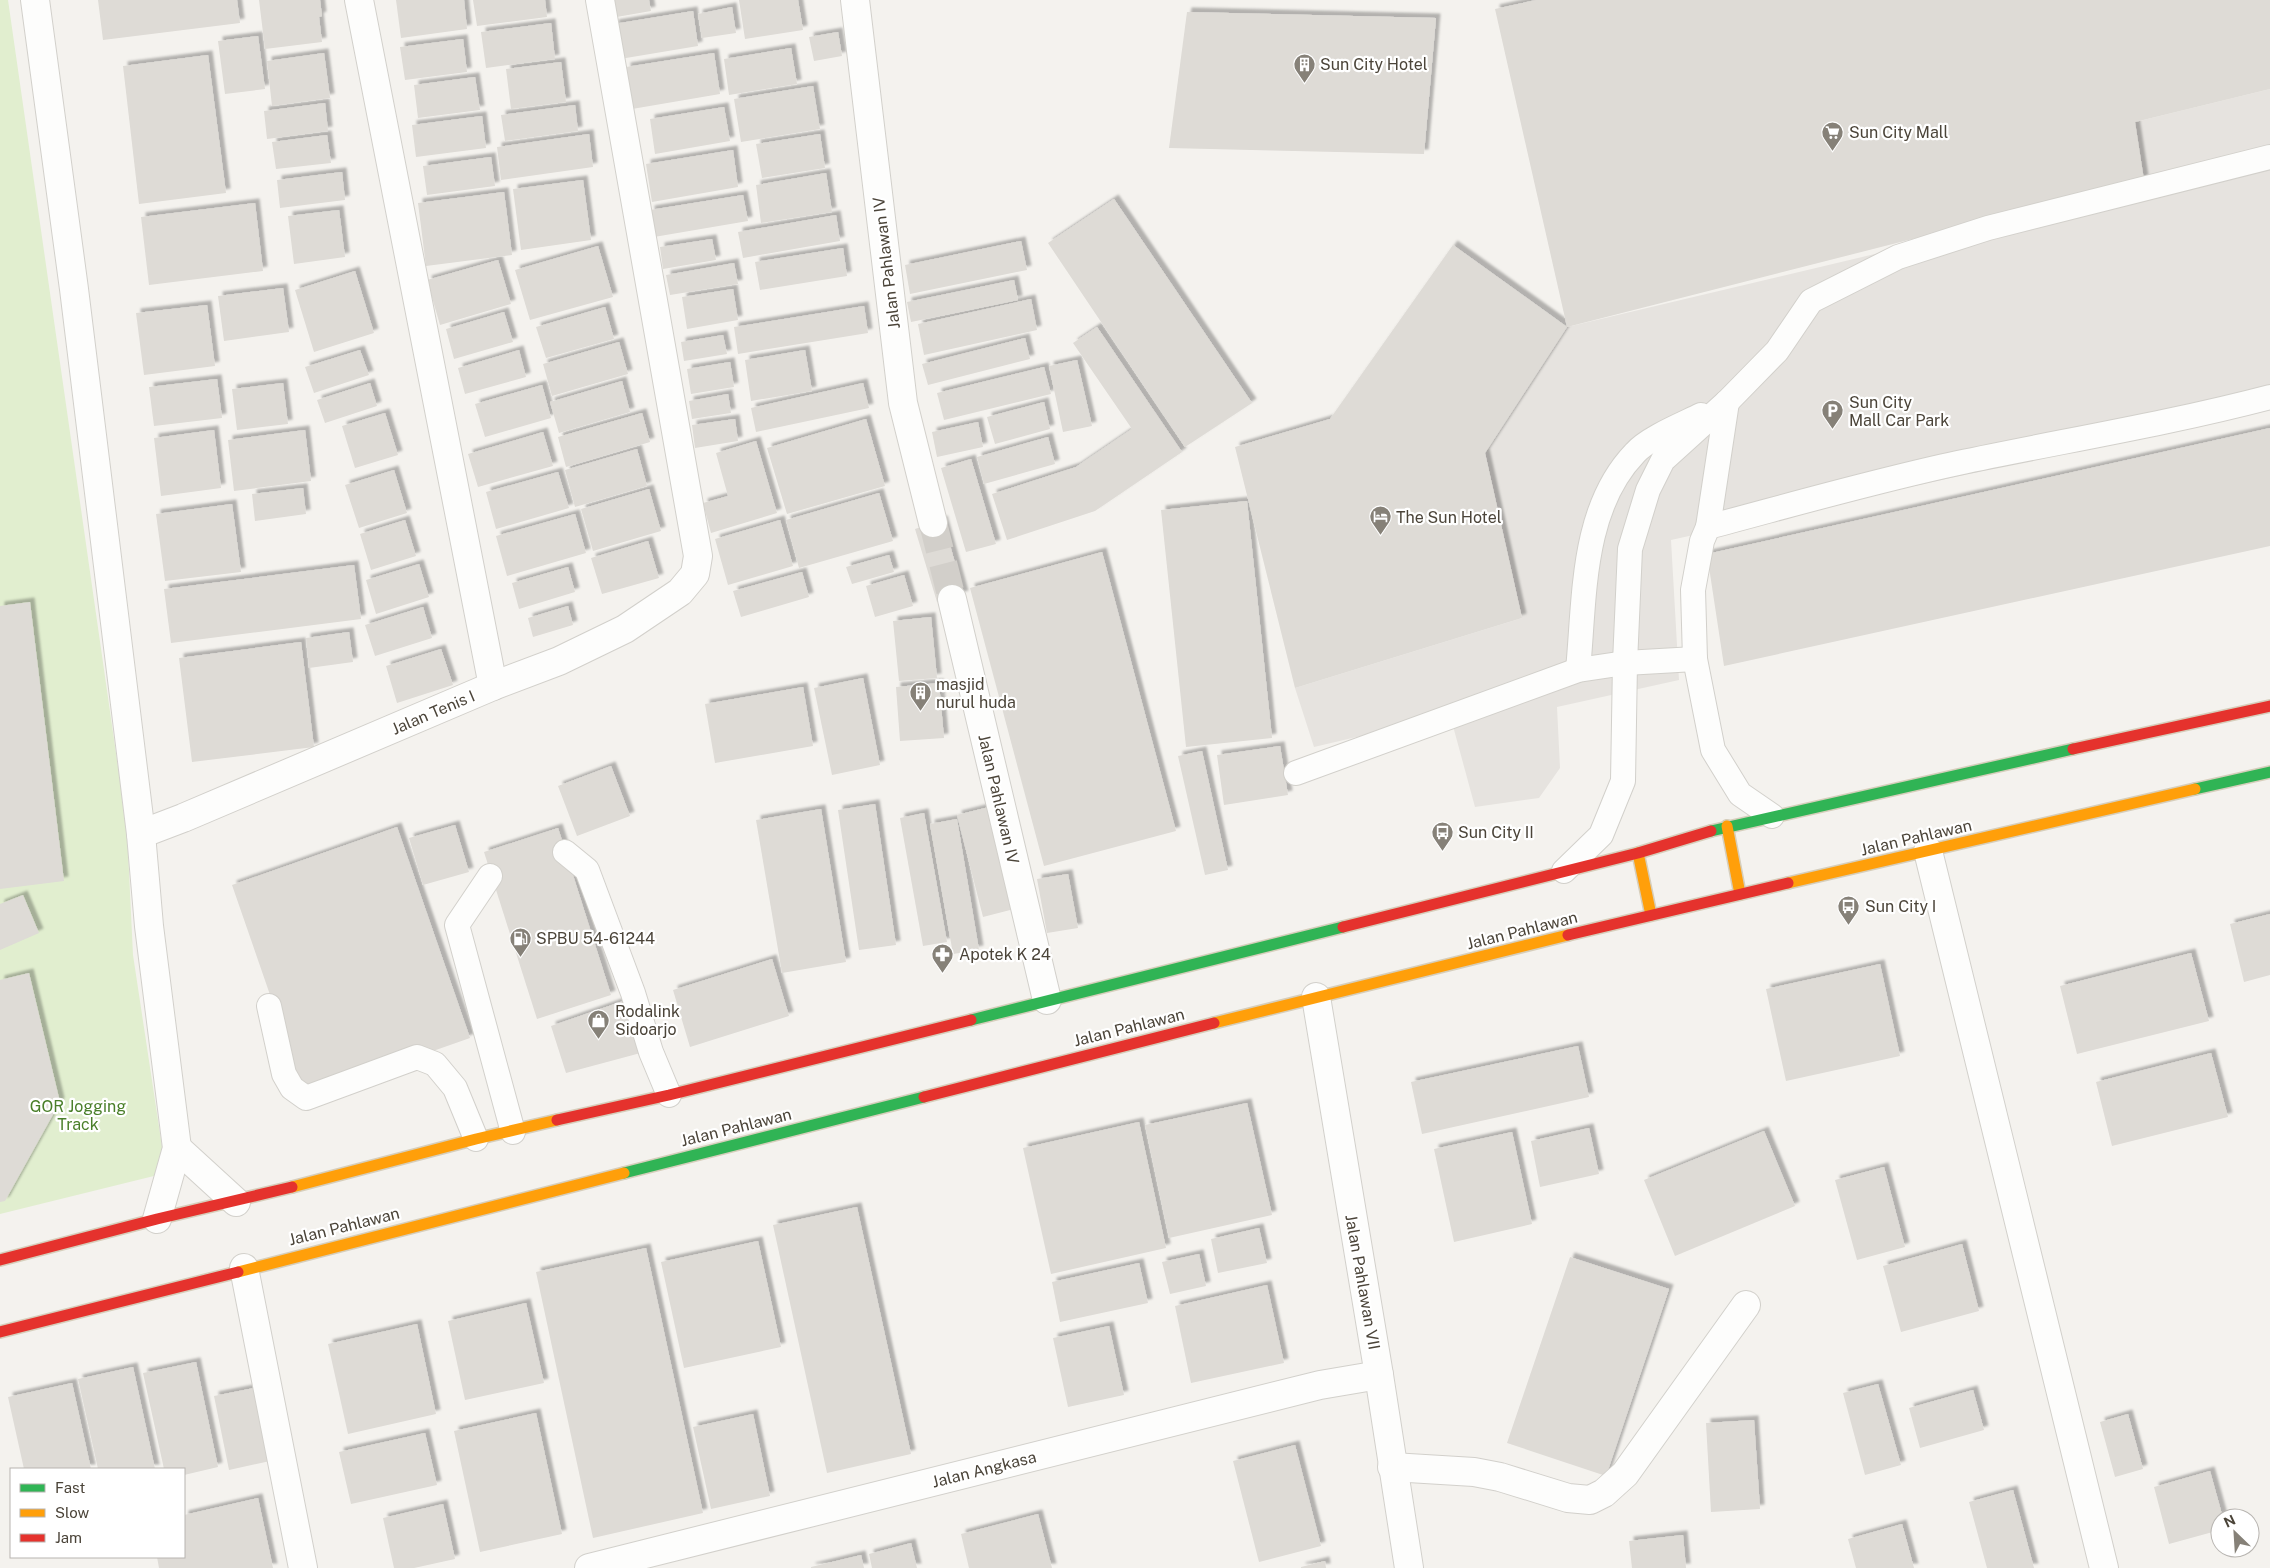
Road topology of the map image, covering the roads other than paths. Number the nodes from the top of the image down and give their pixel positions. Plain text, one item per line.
1 (35, 0) edge
2 (359, 0) edge
3 (600, 0) edge
4 (855, 0) edge
5 (2270, 157) edge
6 (2270, 397) edge
7 (1728, 402) junction
8 (933, 523) tunnel mouth
9 (1708, 527) junction
10 (952, 598) tunnel mouth
11 (1695, 659) junction
12 (1624, 663) junction
13 (1578, 670) junction
14 (493, 686) junction
15 (2270, 706) edge
16 (2270, 772) edge
17 (1296, 773) dead end
18 (1772, 816) junction
19 (1727, 826) junction
20 (141, 834) junction
21 (1928, 851) junction
22 (565, 852) dead end
23 (1638, 853) junction
24 (1564, 871) junction
25 (490, 876) dead end
26 (1740, 894) junction
27 (1651, 915) junction
28 (1316, 997) junction
29 (1047, 1000) junction
30 (269, 1006) dead end
31 (669, 1095) junction
32 (513, 1132) junction
33 (476, 1139) junction
34 (177, 1148) junction
35 (236, 1202) junction
36 (157, 1219) junction
37 (0, 1260) edge
38 (244, 1268) junction
39 (1746, 1305) dead end
40 (0, 1332) edge
41 (1379, 1375) junction
42 (1392, 1467) junction
43 (645, 1561) edge
44 (303, 1568) edge
45 (589, 1568) edge
46 (1409, 1568) edge
47 (2104, 1568) edge

1 - 20 street
2 - 14 street
3 - 14 street, Jalan Tenis I
4 - 8 street, Jalan Pahlawan IV
5 - 7 lane
6 - 9 lane
7 - 9 lane
7 - 12 lane
7 - 13 lane
9 - 11 lane
10 - 29 street, Jalan Pahlawan IV
11 - 12 lane
11 - 18 lane
12 - 13 lane
12 - 24 lane
13 - 17 lane
14 - 20 street, Jalan Tenis I
15 - 18 main road
16 - 21 main road, Jalan Pahlawan
18 - 19 main road
19 - 23 main road
19 - 26 main road
20 - 34 street
21 - 26 main road, Jalan Pahlawan
21 - 47 street
22 - 31 lane
23 - 24 main road
23 - 27 main road
24 - 29 main road
25 - 32 lane
26 - 27 main road, Jalan Pahlawan
27 - 28 main road, Jalan Pahlawan
28 - 38 main road, Jalan Pahlawan
28 - 41 street, Jalan Pahlawan VII
29 - 31 main road
30 - 33 lane
31 - 32 main road
32 - 33 main road
33 - 35 main road
34 - 35 street
34 - 36 street
35 - 36 main road
36 - 37 main road
38 - 40 main road, Jalan Pahlawan
38 - 44 street
39 - 42 street
41 - 42 street, Jalan Pahlawan VII
41 - 43 street, Jalan Angkasa
42 - 46 street, Jalan Pahlawan VII
43 - 45 street, Jalan Angkasa

